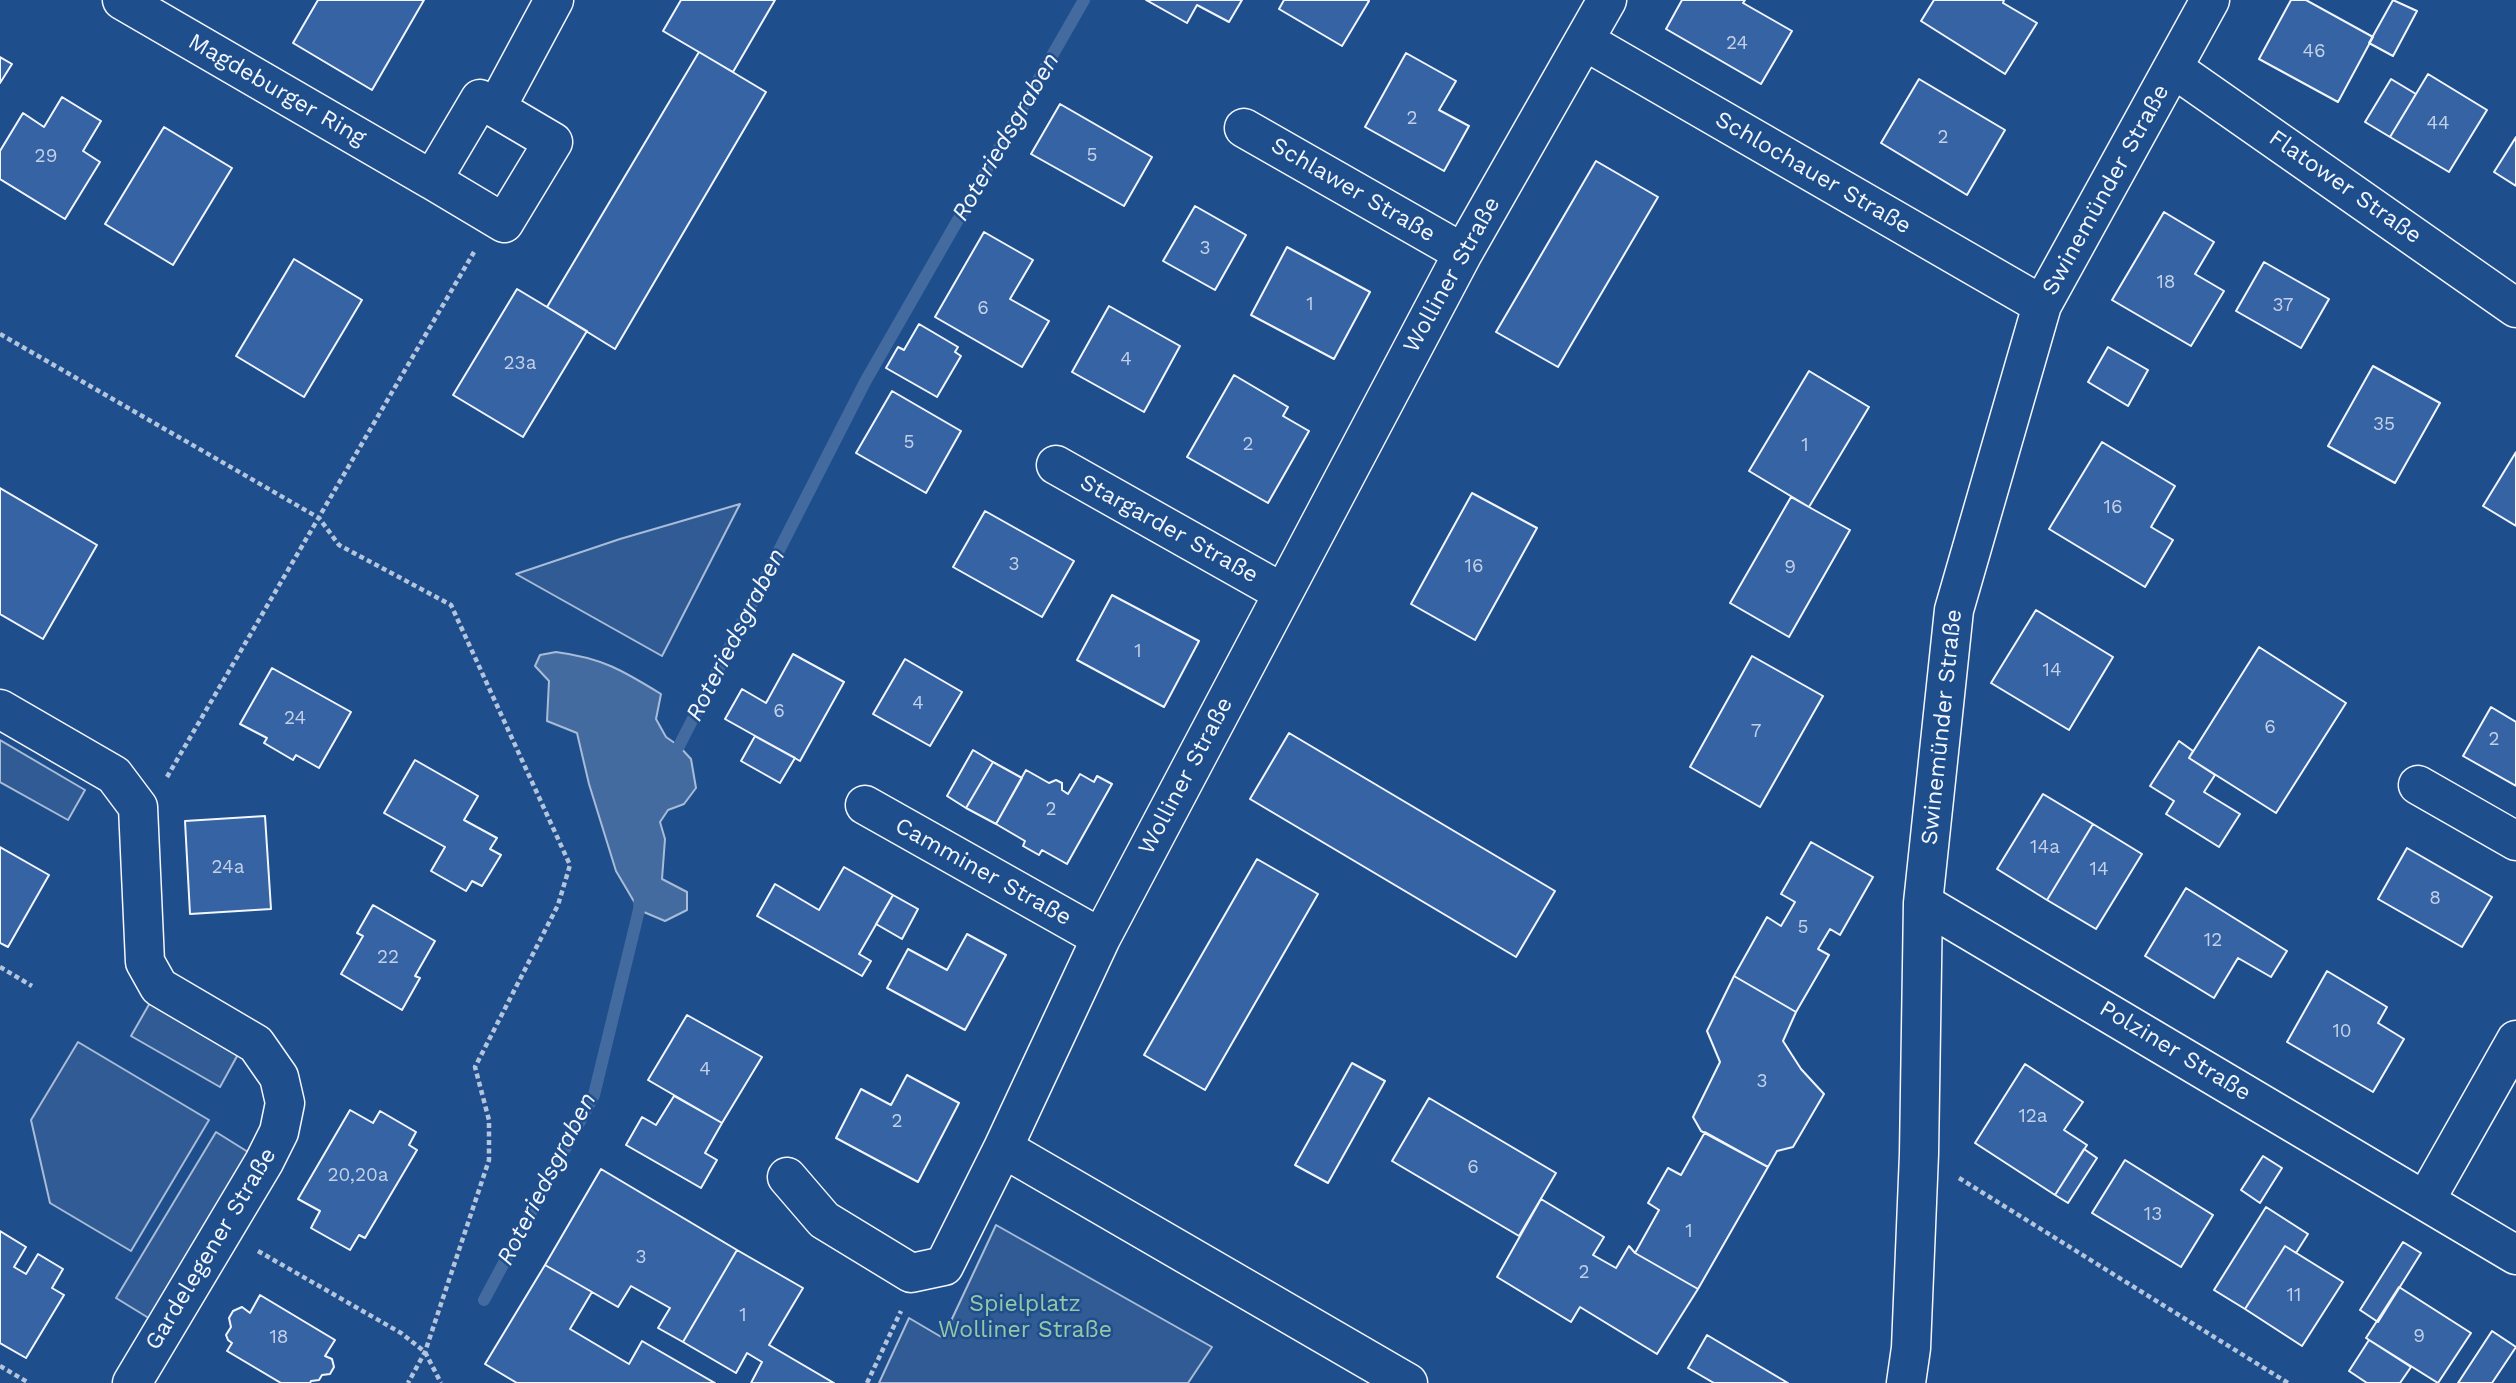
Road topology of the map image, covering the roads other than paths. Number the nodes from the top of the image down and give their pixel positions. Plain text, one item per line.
1 (122, 0) edge
2 (554, 0) edge
3 (1607, 0) edge
4 (2210, 0) edge
5 (1585, 41) junction
6 (2173, 68) junction
7 (496, 108) junction
8 (1244, 128) dead end
9 (432, 180) junction
10 (1463, 253) junction
11 (2042, 305) junction
12 (2516, 307) edge
13 (1056, 465) dead end
14 (1283, 593) junction
15 (0, 709) edge
16 (2418, 785) dead end
17 (865, 805) dead end
18 (2516, 841) edge
19 (1923, 903) junction
20 (1101, 938) junction
21 (2516, 1041) edge
22 (1003, 1148) junction
23 (787, 1177) dead end
24 (2425, 1201) junction
25 (2516, 1255) edge
26 (132, 1383) edge
27 (1408, 1383) edge
28 (1906, 1383) edge

1 - 9 street, Magdeburger Ring
2 - 7 street
3 - 5 street, Wolliner Straße
4 - 6 street, Swinemünder Straße
5 - 10 street, Wolliner Straße
5 - 11 street, Schlochauer Straße
6 - 11 street, Swinemünder Straße
6 - 12 street, Flatower Straße
7 - 9 street
7 - 9 street, Magdeburger Ring
8 - 10 street, Schlawer Straße
10 - 14 street, Wolliner Straße
11 - 19 street, Swinemünder Straße
13 - 14 street, Stargarder Straße
14 - 20 street, Wolliner Straße
15 - 26 street, Gardelegener Straße
16 - 18 street
17 - 20 street, Camminer Straße
19 - 24 street, Polziner Straße
19 - 28 street, Swinemünder Straße
20 - 22 street, Wolliner Straße
21 - 24 street
22 - 23 street, Wolliner Straße
22 - 27 street
24 - 25 street, Polziner Straße

